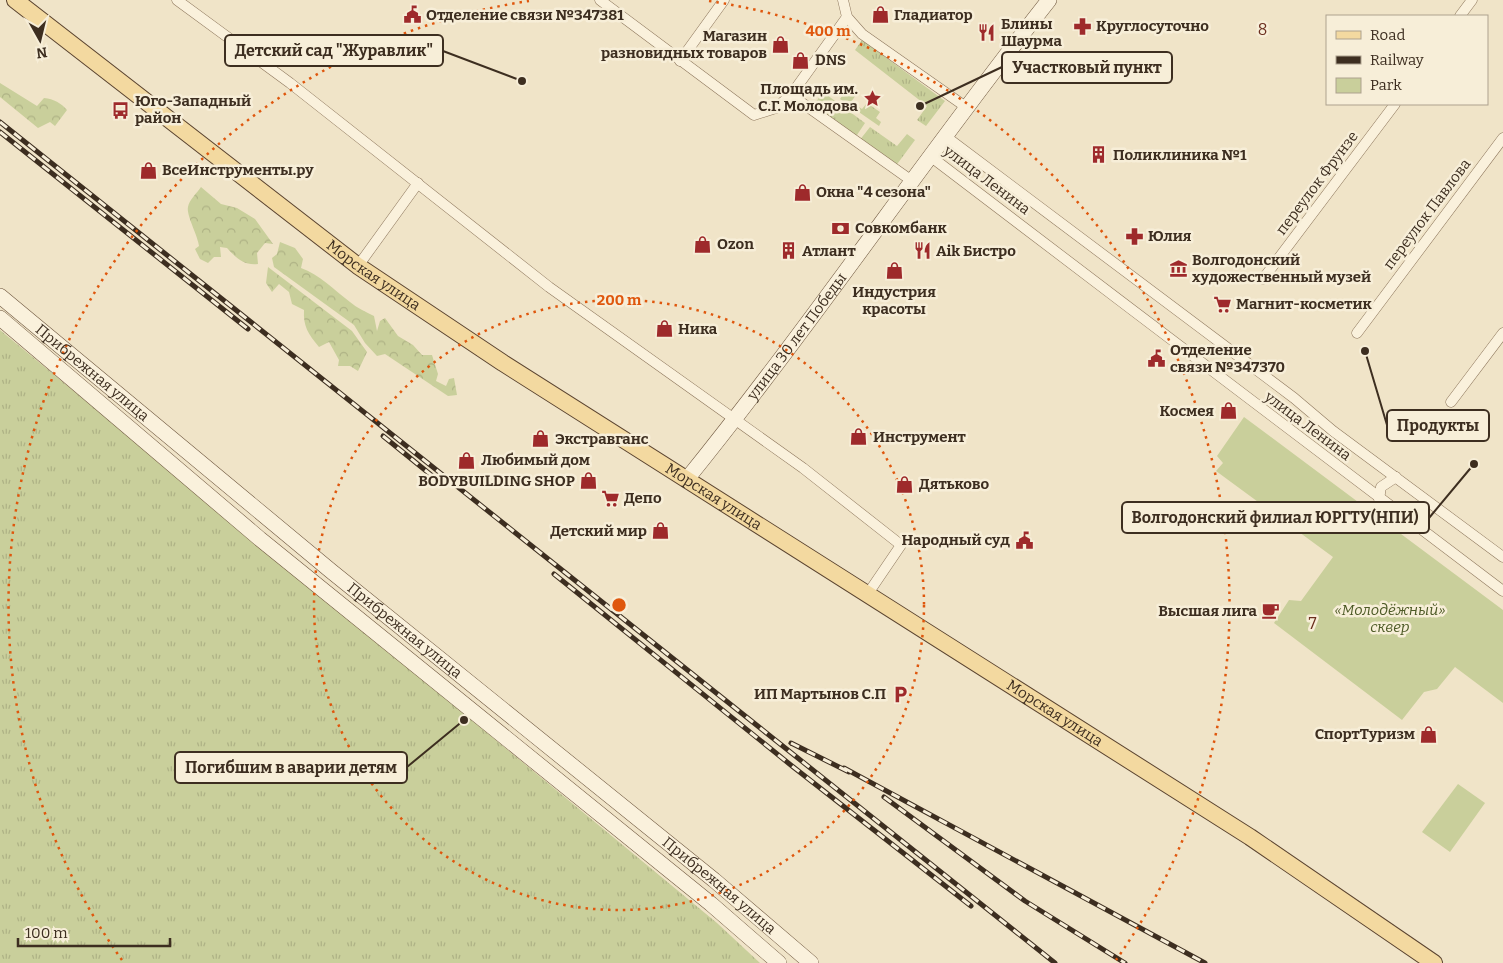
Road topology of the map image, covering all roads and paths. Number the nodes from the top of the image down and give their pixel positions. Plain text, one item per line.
1 (15, 0) edge
2 (177, 0) edge
3 (600, 0) edge
4 (724, 0) edge
5 (843, 0) edge
6 (1049, 0) edge
7 (1472, 0) edge
8 (1461, 15) edge
9 (847, 18) junction
10 (680, 61) junction
11 (791, 95) junction
12 (1394, 105) edge
13 (966, 107) junction
14 (945, 136) junction
15 (1503, 138) edge
16 (930, 156) junction
17 (912, 181) junction
18 (418, 183) junction
19 (358, 266) junction
20 (1264, 279) dead end
21 (0, 296) edge
22 (0, 318) edge
23 (1503, 332) edge
24 (1358, 333) dead end
25 (1451, 402) dead end
26 (734, 420) junction
27 (1396, 477) junction
28 (687, 478) junction
29 (1379, 499) junction
30 (1503, 557) edge
31 (1503, 591) edge
32 (866, 595) junction
33 (779, 963) edge
34 (811, 963) edge
35 (1434, 963) edge

1 - 19 main road, Морская улица
2 - 18 street
3 - 10 street
4 - 10 street
5 - 9 street
6 - 13 main road, улица 30 лет Победы
7 - 8 street
9 - 11 street
9 - 13 street
10 - 11 street
11 - 17 street
12 - 20 street, переулок Фрунзе
13 - 14 main road, улица 30 лет Победы
14 - 16 main road, улица 30 лет Победы
14 - 27 street, улица Ленина
15 - 24 street, переулок Павлова
16 - 17 main road, улица 30 лет Победы
16 - 29 street, улица Ленина
17 - 26 main road, улица 30 лет Победы
18 - 19 street
18 - 26 street
19 - 28 main road, Морская улица
21 - 34 main road, Прибрежная улица
22 - 33 main road, Прибрежная улица
23 - 25 street
26 - 28 main road, улица 30 лет Победы
26 - 32 street
27 - 29 street
27 - 30 street, улица Ленина
28 - 32 main road, Морская улица
29 - 31 street, улица Ленина
32 - 35 main road, Морская улица

